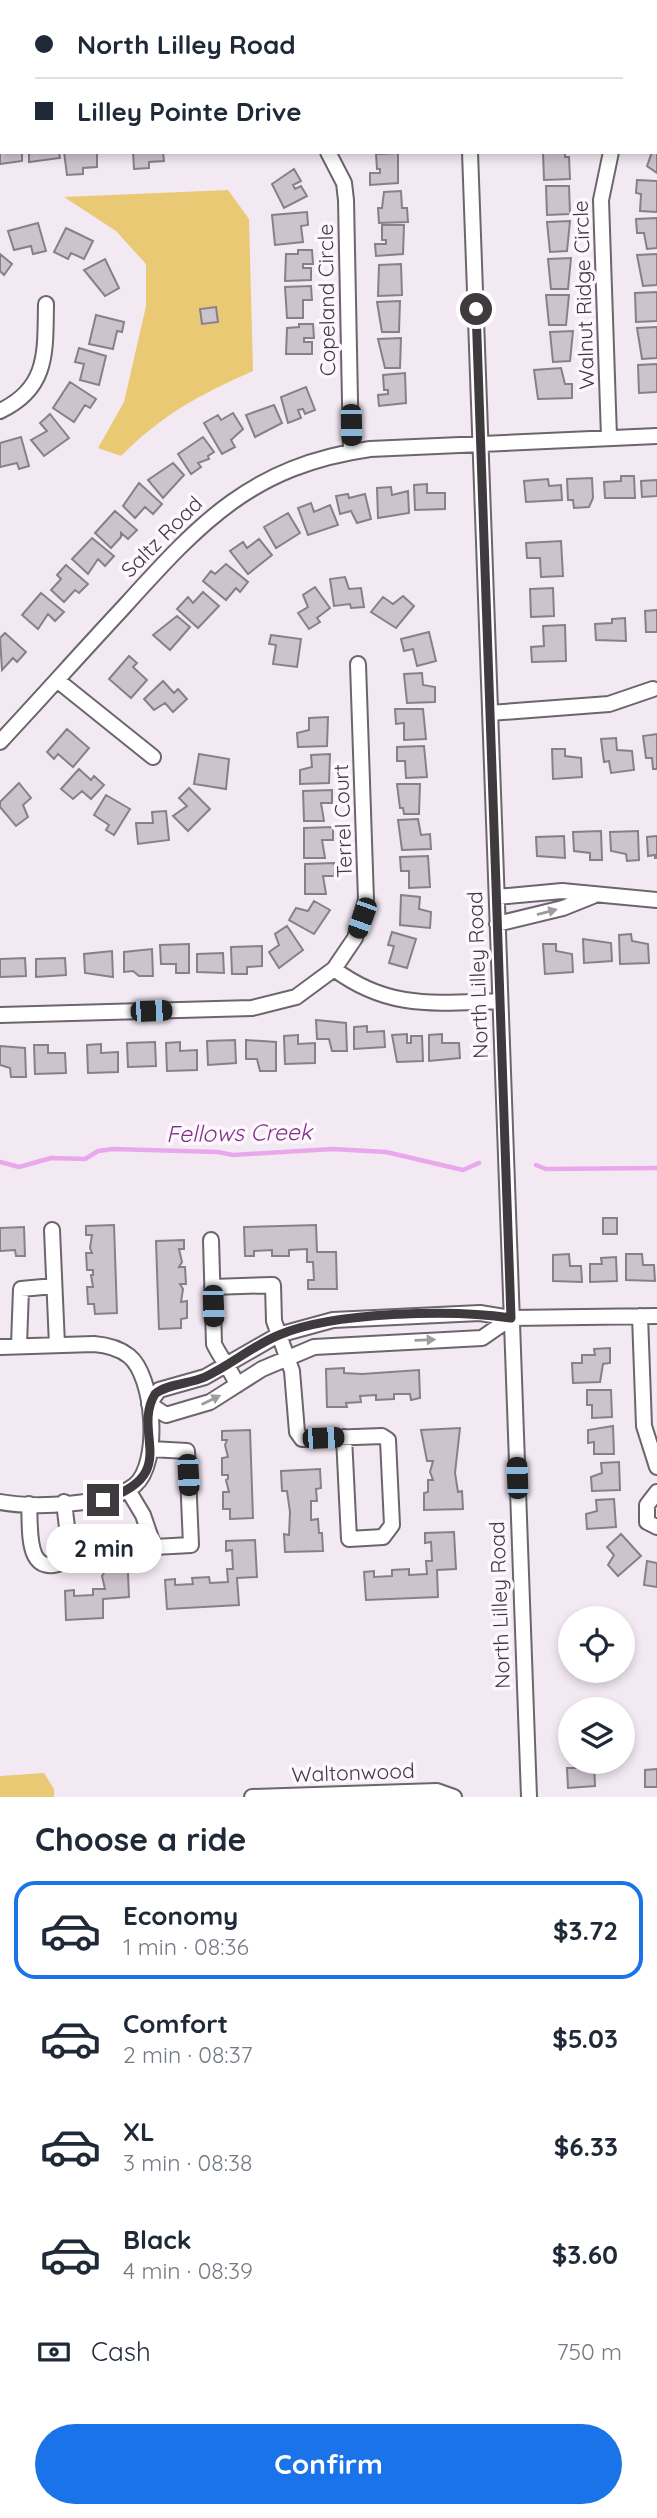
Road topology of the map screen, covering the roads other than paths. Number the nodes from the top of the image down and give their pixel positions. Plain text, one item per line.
1 (329, 154) edge
2 (470, 154) edge
3 (611, 154) edge
4 (46, 304) dead end
5 (0, 411) edge
6 (657, 436) edge
7 (609, 437) junction
8 (480, 443) junction
9 (351, 451) junction
10 (358, 664) dead end
11 (57, 680) junction
12 (653, 689) dead end
13 (490, 713) junction
14 (0, 742) edge
15 (153, 757) dead end
16 (594, 895) junction
17 (497, 897) junction
18 (657, 900) edge
19 (497, 924) junction
20 (334, 969) junction
21 (499, 1001) junction
22 (0, 1015) edge
23 (52, 1230) dead end
24 (211, 1240) dead end
25 (54, 1286) junction
26 (212, 1287) junction
27 (640, 1316) junction
28 (657, 1316) edge
29 (511, 1318) junction
30 (278, 1335) junction
31 (19, 1345) junction
32 (57, 1345) junction
33 (0, 1347) edge
34 (287, 1357) junction
35 (229, 1364) junction
36 (237, 1385) junction
37 (149, 1404) junction
38 (344, 1437) junction
39 (151, 1449) junction
40 (657, 1468) edge
41 (128, 1490) junction
42 (657, 1492) edge
43 (0, 1502) edge
44 (64, 1502) junction
45 (29, 1504) junction
46 (657, 1527) edge
47 (288, 1796) edge
48 (252, 1797) edge
49 (454, 1797) edge
50 (528, 1797) edge

1 - 9 street, Copeland Circle
2 - 8 street, North Lilley Road
3 - 7 street, Walnut Ridge Circle
4 - 5 street
6 - 7 street, Saltz Road
7 - 8 street, Saltz Road
8 - 9 street, Saltz Road
8 - 13 street, North Lilley Road
9 - 11 street, Saltz Road
10 - 20 street, Terrel Court
11 - 14 street, Saltz Road
11 - 15 street
12 - 13 street
13 - 17 street, North Lilley Road
16 - 17 street
16 - 18 street
19 -> 16 street
17 - 19 street, North Lilley Road
19 - 21 street, North Lilley Road
20 - 21 street
20 - 22 street, Terrel Court
21 - 29 street, North Lilley Road
23 - 25 street
24 - 26 street
25 - 31 street
25 - 32 street
26 - 30 street
26 - 35 street
27 - 28 street
27 - 29 street
27 - 40 street
29 - 30 street
34 -> 29 street
29 - 50 street, North Lilley Road
30 - 34 street
30 - 35 street
31 - 32 street
31 - 33 street
32 - 37 street
34 - 36 street
34 - 38 street
35 - 36 street
35 - 37 street
37 -> 36 street
37 - 39 street
38 - 38 street
39 - 41 street
39 - 41 street
41 - 44 street
42 - 46 street
43 - 45 street
44 - 45 street
44 - 45 street
47 - 48 street, Waltonwood
47 - 49 street, Waltonwood

